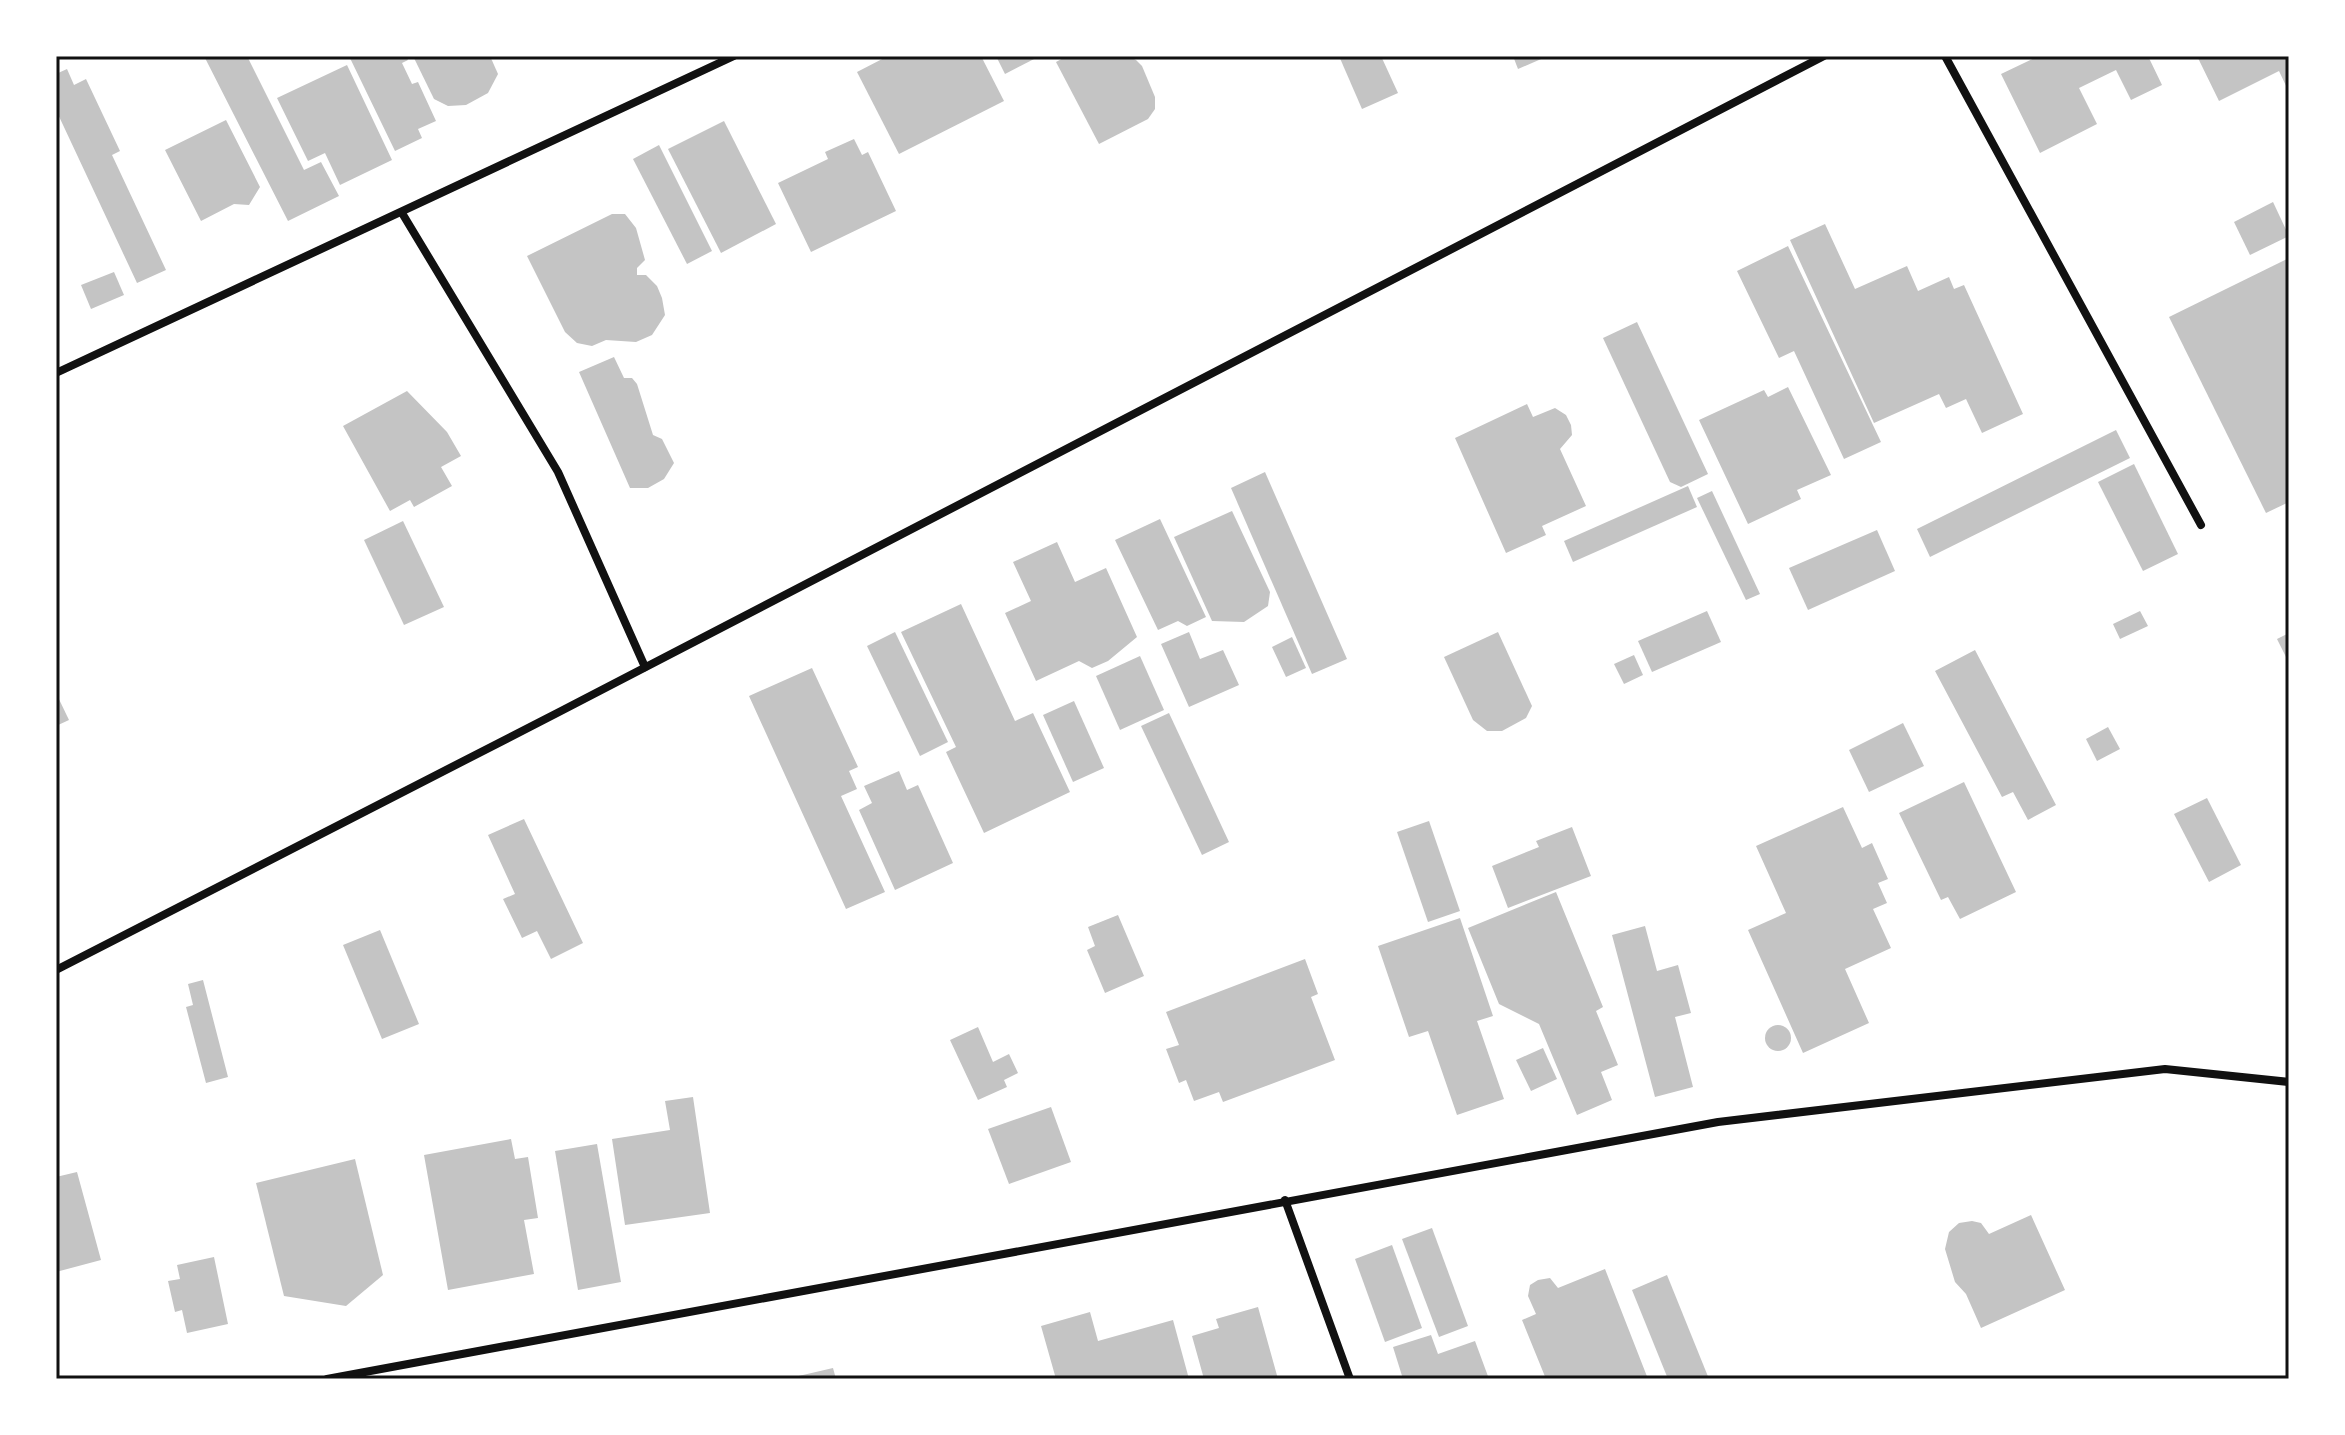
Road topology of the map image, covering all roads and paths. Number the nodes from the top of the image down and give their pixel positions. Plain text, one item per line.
1 (734, 56) edge
2 (1824, 56) edge
3 (1945, 56) edge
4 (402, 213) junction
5 (56, 373) edge
6 (2201, 525) dead end
7 (645, 667) junction
8 (56, 970) edge
9 (2289, 1082) edge
10 (1285, 1200) junction
11 (327, 1379) edge
12 (1350, 1379) edge

1 - 4 street
2 - 7 street
3 - 6 street
4 - 5 street
4 - 7 street
7 - 8 street
9 - 10 street
10 - 11 street
10 - 12 street

